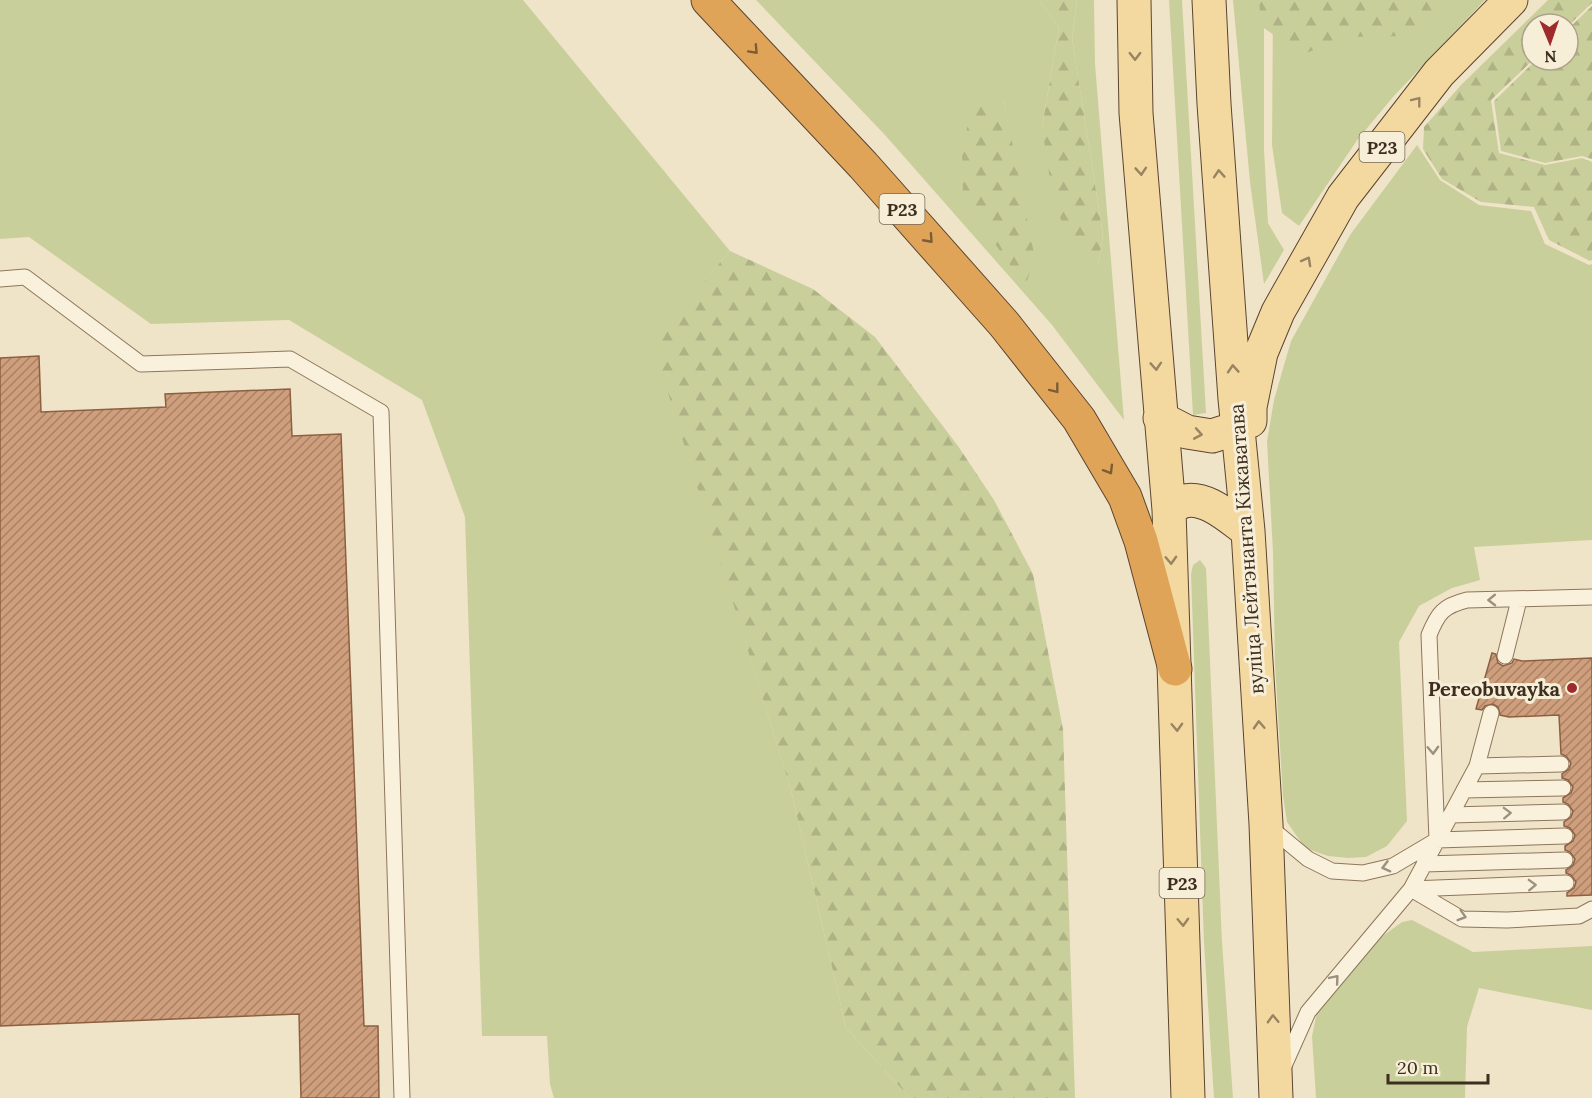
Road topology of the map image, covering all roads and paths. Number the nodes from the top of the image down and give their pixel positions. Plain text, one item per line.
1 (708, 0) edge
2 (1134, 0) edge
3 (1209, 0) edge
4 (1511, 0) edge
5 (0, 279) edge
6 (1160, 418) junction
7 (1237, 428) junction
8 (1168, 510) junction
9 (1248, 531) junction
10 (1592, 597) edge
11 (1519, 600) junction
12 (1505, 656) dead end
13 (1175, 669) junction
14 (1491, 713) dead end
15 (1561, 764) dead end
16 (1477, 766) junction
17 (1563, 788) dead end
18 (1464, 790) junction
19 (1563, 812) dead end
20 (1451, 815) junction
21 (1266, 824) junction
22 (1564, 836) dead end
23 (1437, 840) junction
24 (1565, 860) dead end
25 (1424, 864) junction
26 (1566, 883) dead end
27 (1411, 889) junction
28 (1592, 909) edge
29 (1276, 1091) edge
30 (402, 1098) edge
31 (1188, 1098) edge

1 -> 13 highway, Р23
2 -> 6 main road, Р23
7 -> 3 main road, вуліца Лейтэнанта Кіжаватава / Р23
9 -> 4 main road, Р23
5 - 30 lane
6 -> 7 main road
6 - 8 main road, Р23
7 - 9 main road, вуліца Лейтэнанта Кіжаватава / Р23
8 - 9 main road
8 -> 13 main road, Р23
21 -> 9 main road, вуліца Лейтэнанта Кіжаватава / Р23
10 - 11 lane
11 - 12 lane
11 -> 23 lane
13 -> 31 main road, Р23
14 - 16 lane
15 - 16 lane
16 - 18 lane
17 - 18 lane
18 - 20 lane
20 -> 19 lane
20 - 23 lane
23 -> 21 lane
29 -> 21 main road, вуліца Лейтэнанта Кіжаватава / Р23
22 - 23 lane
23 - 25 lane
24 - 25 lane
25 - 27 lane
27 -> 26 lane
27 -> 28 lane
29 -> 27 lane

